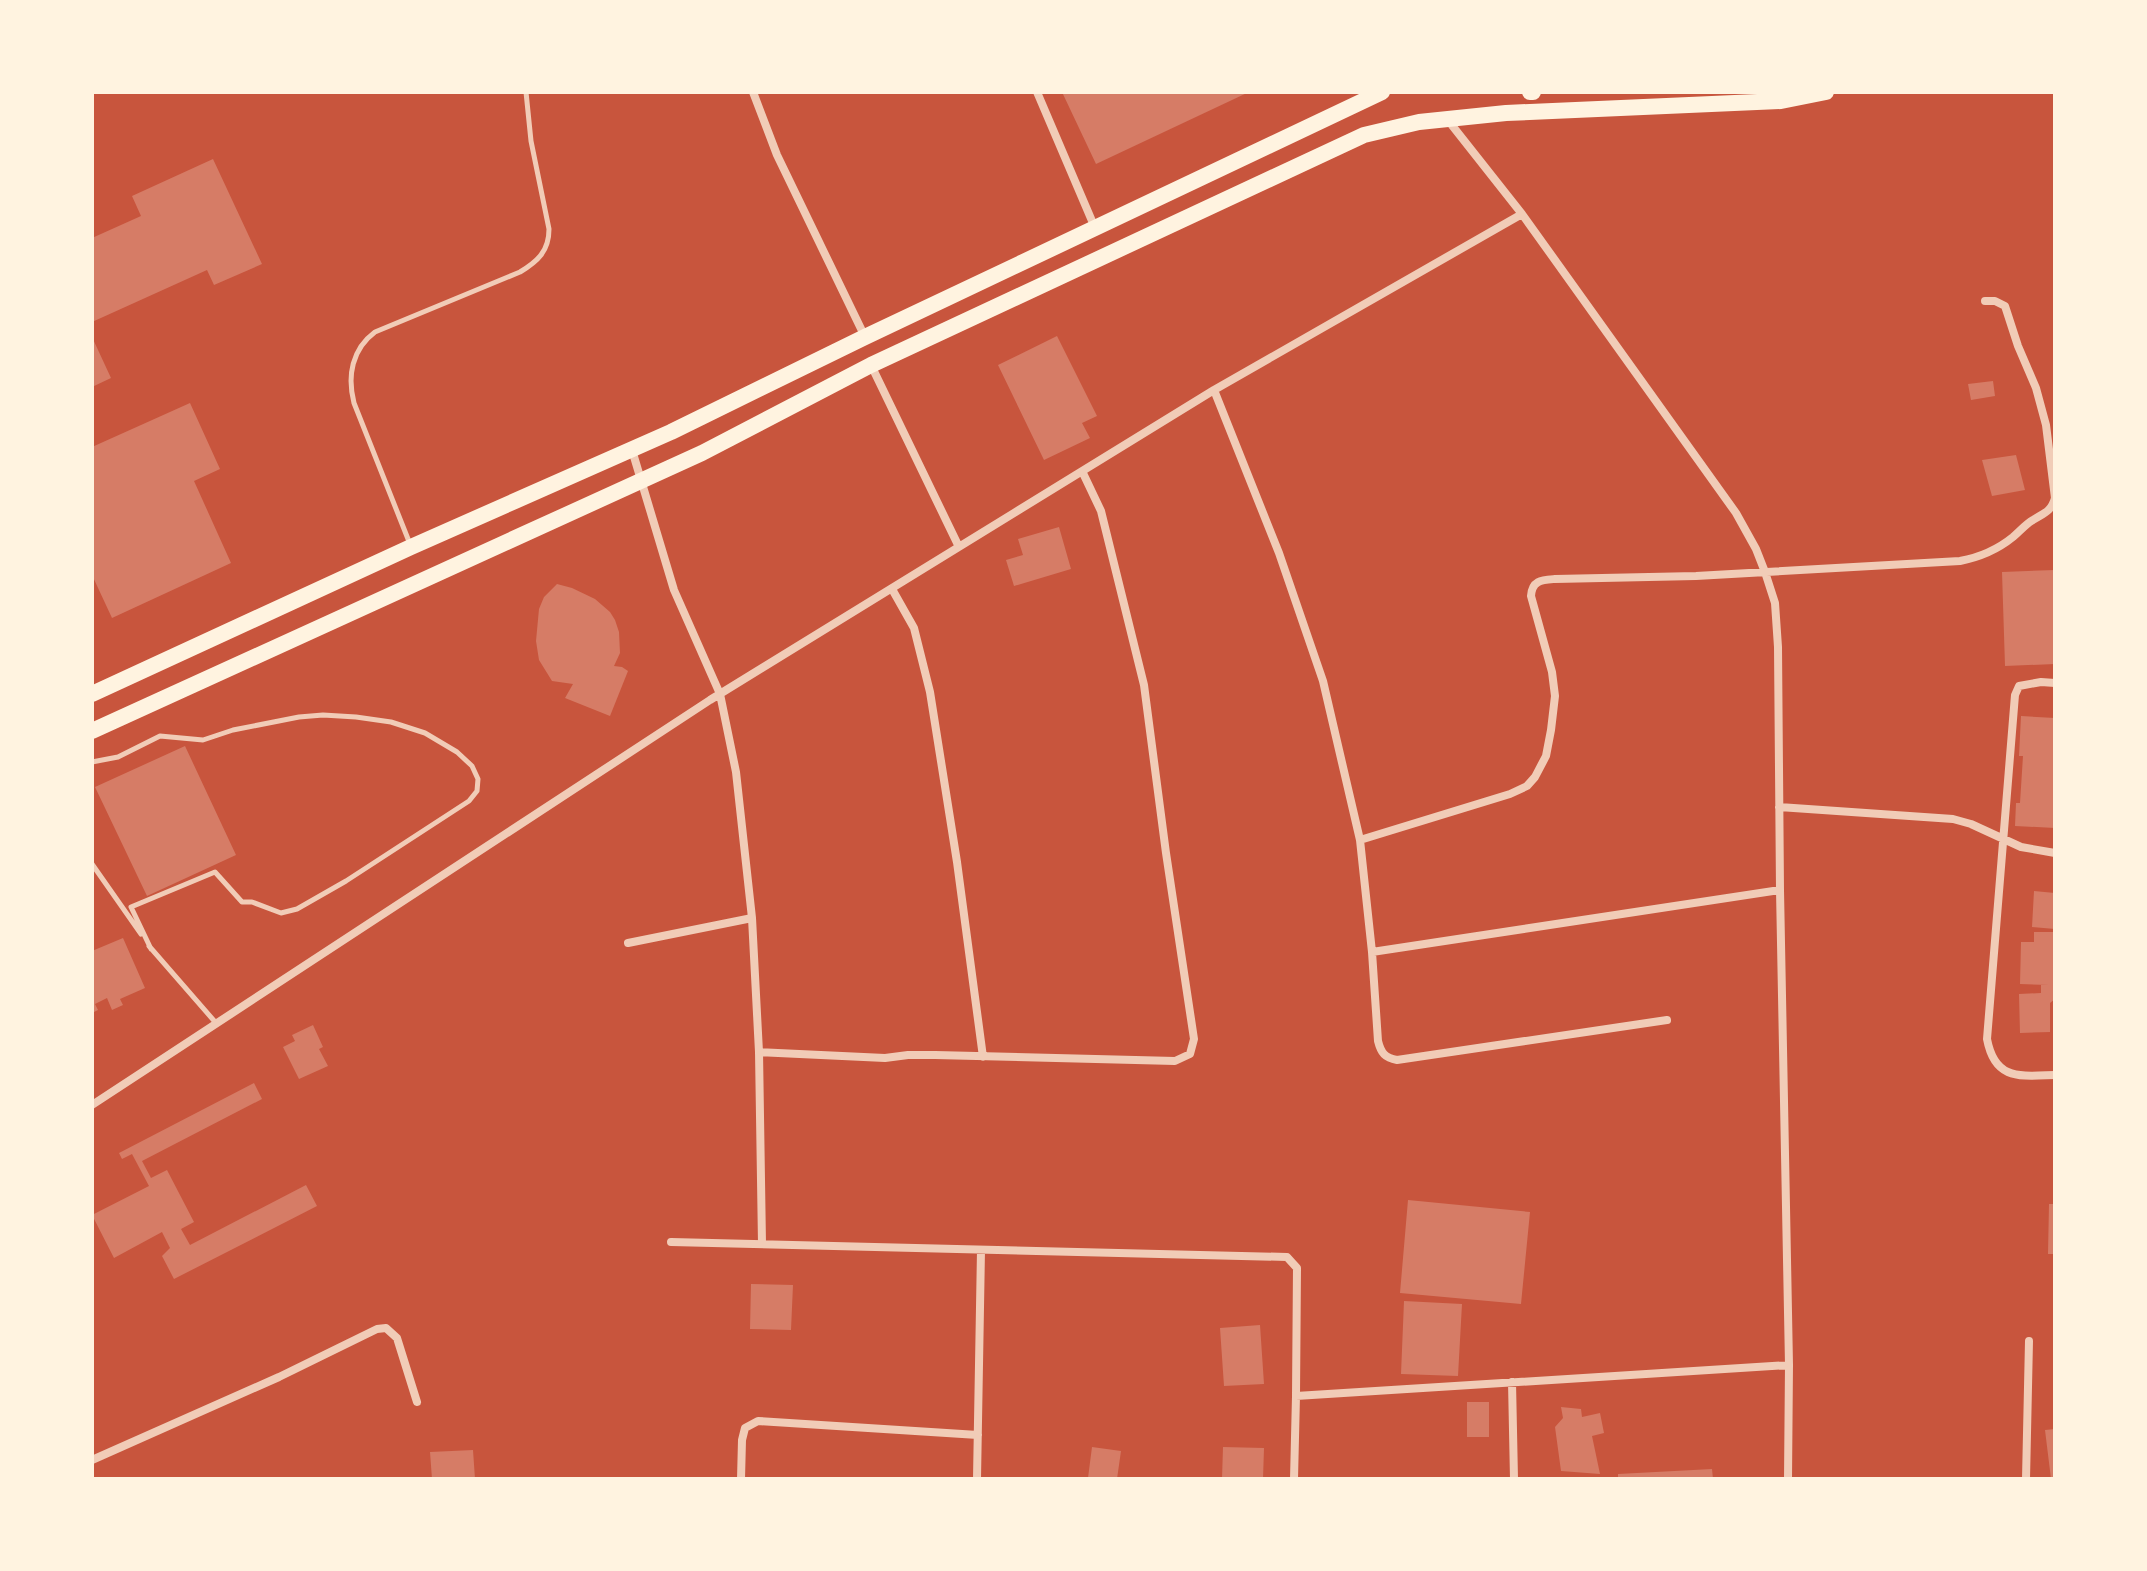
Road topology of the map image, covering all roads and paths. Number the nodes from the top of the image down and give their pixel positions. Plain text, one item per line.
1 (526, 92) edge
2 (753, 92) edge
3 (1037, 92) edge
4 (1382, 92) edge
5 (1826, 92) edge
6 (1447, 118) junction
7 (1522, 214) junction
8 (1095, 229) junction
9 (1985, 301) dead end
10 (865, 337) junction
11 (871, 365) junction
12 (1214, 390) junction
13 (631, 449) junction
14 (1082, 471) junction
15 (642, 481) junction
16 (2055, 498) edge
17 (411, 547) junction
18 (959, 547) junction
19 (1765, 572) junction
20 (892, 589) junction
21 (2055, 683) edge
22 (92, 694) edge
23 (720, 694) junction
24 (92, 731) edge
25 (92, 762) edge
26 (1779, 807) junction
27 (1360, 840) junction
28 (2004, 841) junction
29 (2055, 853) edge
30 (92, 864) edge
31 (1780, 890) junction
32 (752, 918) junction
33 (628, 943) dead end
34 (151, 949) junction
35 (1372, 952) junction
36 (1667, 1020) dead end
37 (216, 1024) junction
38 (759, 1052) junction
39 (983, 1057) junction
40 (2055, 1075) edge
41 (92, 1105) edge
42 (671, 1242) dead end
43 (762, 1244) junction
44 (981, 1250) junction
45 (2029, 1341) dead end
46 (1789, 1365) junction
47 (1512, 1382) junction
48 (1296, 1396) junction
49 (417, 1402) dead end
50 (978, 1435) junction
51 (92, 1460) edge
52 (741, 1479) edge
53 (977, 1479) edge
54 (1294, 1479) edge
55 (1514, 1479) edge
56 (1788, 1479) edge
57 (2026, 1479) edge

1 - 17 lane
2 - 10 street
3 - 8 street
4 - 8 highway
5 - 6 highway
6 - 7 street
6 - 11 highway
7 - 12 street
7 - 19 street
8 - 10 highway
9 - 16 street
10 - 13 highway
11 - 15 highway
11 - 18 street
12 - 14 street
12 - 27 street
13 - 15 street
13 - 17 highway
14 - 18 street
14 - 39 street
15 - 23 street
15 - 24 highway
16 - 19 street
17 - 22 highway
18 - 20 street
19 - 26 street
19 - 27 street
20 - 23 street
20 - 39 street
21 - 28 street
23 - 32 street
23 - 37 street
25 - 34 lane
26 - 28 street
26 - 31 street
27 - 35 street
28 - 29 street
28 - 40 street
30 - 34 lane
31 - 35 street
31 - 46 street
32 - 33 street
32 - 38 street
34 - 37 lane
35 - 36 street
37 - 41 street
38 - 39 street
38 - 43 street
42 - 43 street
43 - 44 street
44 - 48 street
44 - 50 street
45 - 57 street
46 - 47 street
46 - 56 street
47 - 48 street
47 - 55 street
48 - 54 street
49 - 51 street
50 - 52 street
50 - 53 street

